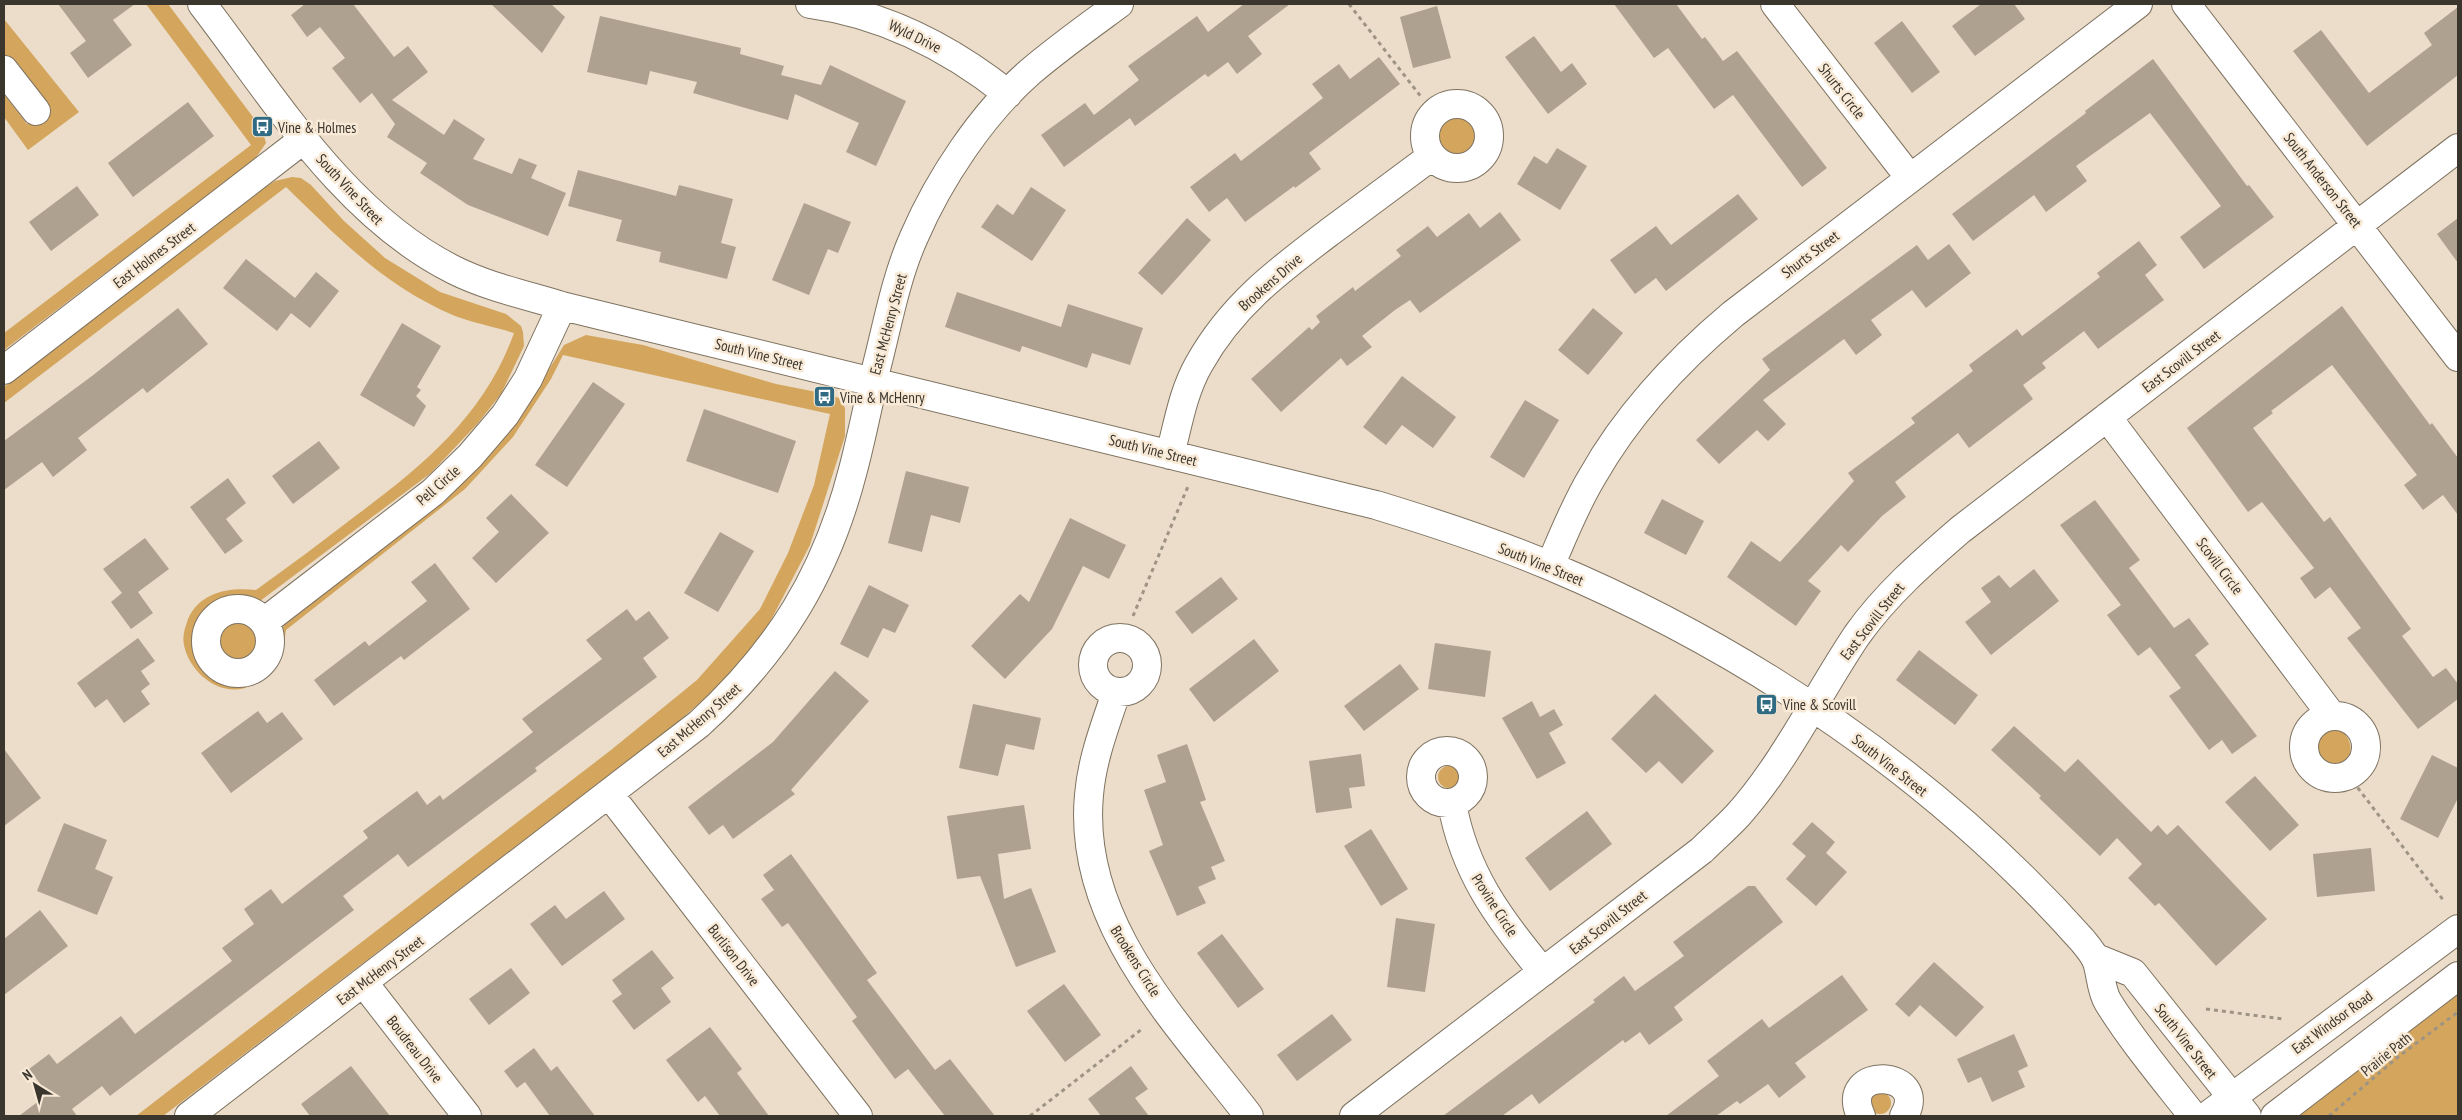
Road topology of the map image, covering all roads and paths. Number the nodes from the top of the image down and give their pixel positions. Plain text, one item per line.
1 (202, 4) edge
2 (810, 4) edge
3 (1119, 4) edge
4 (1349, 4) edge
5 (1775, 4) edge
6 (2138, 4) edge
7 (2186, 4) edge
8 (4, 70) edge
9 (1008, 94) junction
10 (1422, 98) dead end
11 (36, 111) dead end
12 (304, 138) junction
13 (2458, 148) edge
14 (1432, 156) dead end
15 (1910, 178) junction
16 (2358, 225) junction
17 (562, 306) junction
18 (2458, 356) edge
19 (4, 370) edge
20 (874, 382) junction
21 (2107, 417) junction
22 (1170, 455) junction
23 (1190, 482) dead end
24 (1550, 566) junction
25 (1132, 616) dead end
26 (264, 622) dead end
27 (1116, 693) dead end
28 (1812, 707) junction
29 (2332, 716) junction
30 (2348, 775) junction
31 (610, 794) junction
32 (1452, 803) dead end
33 (2444, 901) dead end
34 (2458, 929) edge
35 (2096, 958) junction
36 (1543, 972) junction
37 (2458, 976) edge
38 (363, 982) junction
39 (2206, 1009) dead end
40 (2458, 1012) edge
41 (2283, 1019) dead end
42 (1142, 1029) dead end
43 (2239, 1107) edge
44 (189, 1116) edge
45 (467, 1116) edge
46 (858, 1116) edge
47 (1030, 1116) edge
48 (1249, 1116) edge
49 (1354, 1116) edge
50 (1861, 1116) edge
51 (1904, 1116) edge
52 (2193, 1116) edge
53 (2207, 1116) edge
54 (2275, 1116) edge
55 (2328, 1116) edge

1 - 12 street, South Vine Street
2 - 9 street, Wyld Drive
3 - 9 street, East McHenry Street
4 - 10 path
5 - 15 street, Shurts Circle
6 - 15 street, Shurts Street
7 - 16 street, South Anderson Street
8 - 11 street
9 - 20 street, East McHenry Street
12 - 17 street, South Vine Street
12 - 19 street, East Holmes Street
13 - 16 street, East Scovill Street
14 - 22 street, Brookens Drive
15 - 24 street, Shurts Street
16 - 18 street, South Anderson Street
16 - 21 street, East Scovill Street
17 - 20 street, South Vine Street
17 - 26 street, Pell Circle
20 - 22 street, South Vine Street
20 - 31 street, East McHenry Street
21 - 28 street, East Scovill Street
21 - 29 street, Scovill Circle
22 - 24 street, South Vine Street
23 - 25 path
24 - 28 street, South Vine Street
27 - 48 street, Brookens Circle
28 - 35 street, South Vine Street
28 - 36 street, East Scovill Street
29 - 30 street
29 - 30 street
30 - 33 path
31 - 38 street, East McHenry Street
31 - 46 street, Burlison Drive
32 - 36 street, Provine Circle
34 - 43 street, East Windsor Road
35 - 43 street, South Vine Street
35 - 52 street, South Vine Street
36 - 49 street, East Scovill Street
37 - 54 street
38 - 44 street, East McHenry Street
38 - 45 street, Boudreau Drive
39 - 41 path
40 - 55 path, Prairie Path
42 - 47 path
43 - 53 street, East Windsor Road
50 - 51 street

